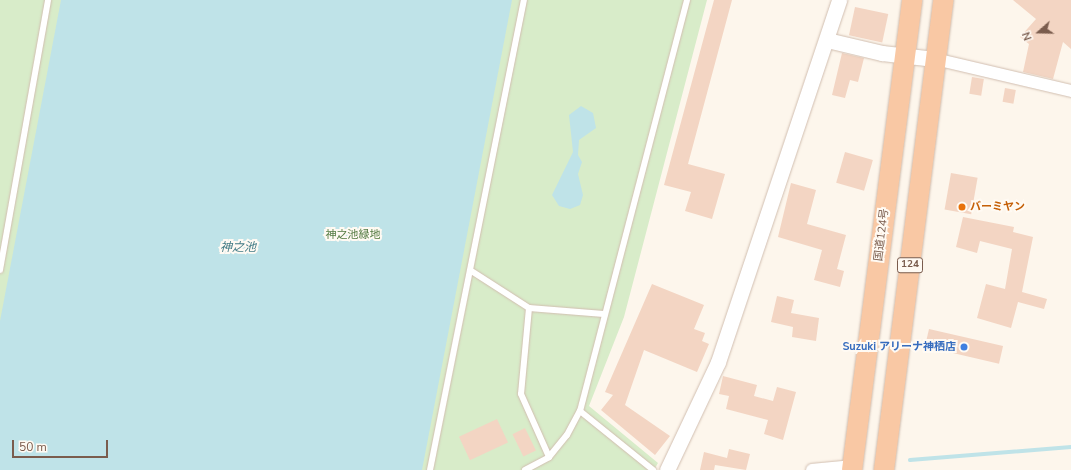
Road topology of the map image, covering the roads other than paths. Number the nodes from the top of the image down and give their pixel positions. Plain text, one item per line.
1 (48, 0) edge
2 (524, 0) edge
3 (688, 0) edge
4 (839, 0) edge
5 (912, 0) edge
6 (943, 0) edge
7 (827, 40) junction
8 (905, 57) junction
9 (935, 59) junction
10 (1071, 91) edge
11 (0, 270) edge
12 (473, 272) junction
13 (529, 308) junction
14 (604, 314) junction
15 (580, 411) junction
16 (549, 457) junction
17 (853, 468) edge
18 (430, 470) edge
19 (525, 470) edge
20 (654, 470) edge
21 (667, 470) edge
22 (812, 470) edge
23 (884, 470) edge

1 - 11 lane
2 - 12 lane
3 - 14 lane
4 - 7 street
5 - 8 highway, 国道124号
6 - 9 highway, 124
7 - 8 street
7 - 21 street
8 - 9 street
8 - 17 highway, 国道124号
9 - 10 street
9 - 23 highway, 124
12 - 13 lane
12 - 18 lane
13 - 14 lane
13 - 16 lane
14 - 15 lane
15 - 16 lane
15 - 20 lane
16 - 19 lane
17 - 22 street

